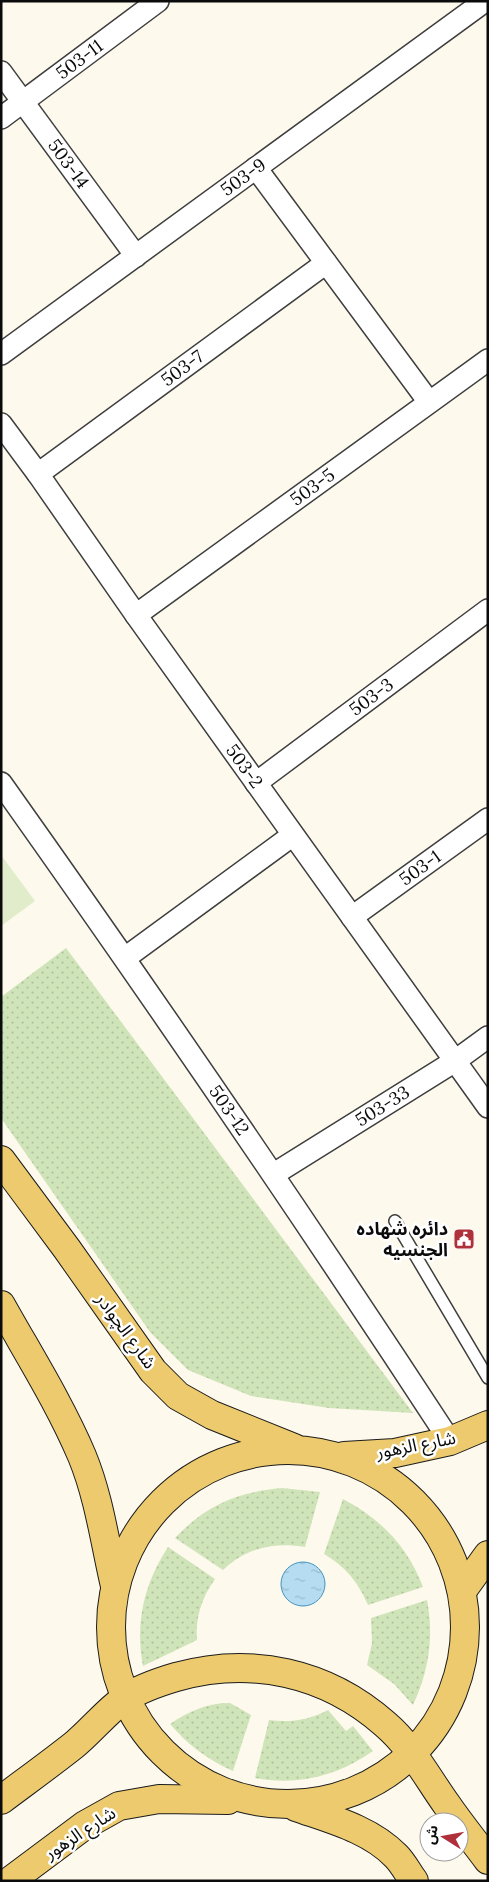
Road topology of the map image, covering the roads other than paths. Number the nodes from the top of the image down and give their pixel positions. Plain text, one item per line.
1 (158, 1) edge
2 (485, 1) edge
3 (1, 72) edge
4 (23, 102) junction
5 (1, 118) edge
6 (256, 168) junction
7 (136, 256) junction
8 (326, 263) junction
9 (1, 354) edge
10 (488, 360) edge
11 (429, 402) junction
12 (1, 424) edge
13 (38, 474) junction
14 (488, 610) edge
15 (136, 615) junction
16 (1, 783) edge
17 (256, 783) junction
18 (488, 819) edge
19 (293, 835) junction
20 (352, 917) junction
21 (125, 958) junction
22 (488, 1037) edge
23 (454, 1061) junction
24 (488, 1107) edge
25 (1, 1160) edge
26 (274, 1174) junction
27 (395, 1221) dead end
28 (1, 1305) edge
29 (488, 1378) edge
30 (488, 1425) edge
31 (450, 1441) junction
32 (295, 1448) junction
33 (341, 1456) junction
34 (488, 1556) edge
35 (115, 1586) junction
36 (462, 1591) junction
37 (125, 1699) junction
38 (413, 1754) junction
39 (1, 1800) edge
40 (247, 1801) junction
41 (292, 1806) junction
42 (488, 1860) edge
43 (10, 1881) edge
44 (414, 1881) edge

1 - 4 street, 503-11
2 - 6 street, 503-9
3 - 4 street, 503-14
4 - 5 street, 503-11
4 - 7 street, 503-14
6 - 7 street, 503-9
6 - 8 street
7 - 9 street, 503-9
8 - 11 street
8 - 13 street, 503-7
10 - 11 street, 503-5
11 - 15 street, 503-5
12 - 13 street, 503-2
13 - 15 street, 503-2
14 - 17 street, 503-3
15 - 17 street, 503-2
16 - 21 street, 503-12
17 - 19 street, 503-2
18 - 20 street, 503-1
19 - 20 street, 503-2
19 - 21 street
20 - 23 street, 503-2
21 - 26 street, 503-12
22 - 23 street, 503-33
23 - 24 street, 503-2
23 - 26 street, 503-33
25 - 32 main road, شارع الچوادر
26 - 31 street, 503-12
27 - 29 lane
28 - 35 main road
30 - 31 main road, شارع الزهور
31 - 33 main road, شارع الزهور
32 - 33 main road
32 - 35 main road
33 - 36 main road
34 - 36 main road
35 - 37 main road
36 - 38 main road
37 - 38 main road
37 - 39 main road
37 - 40 main road
38 - 41 main road
38 - 42 main road
40 - 41 main road
40 - 43 main road, شارع الزهور
41 - 44 main road

